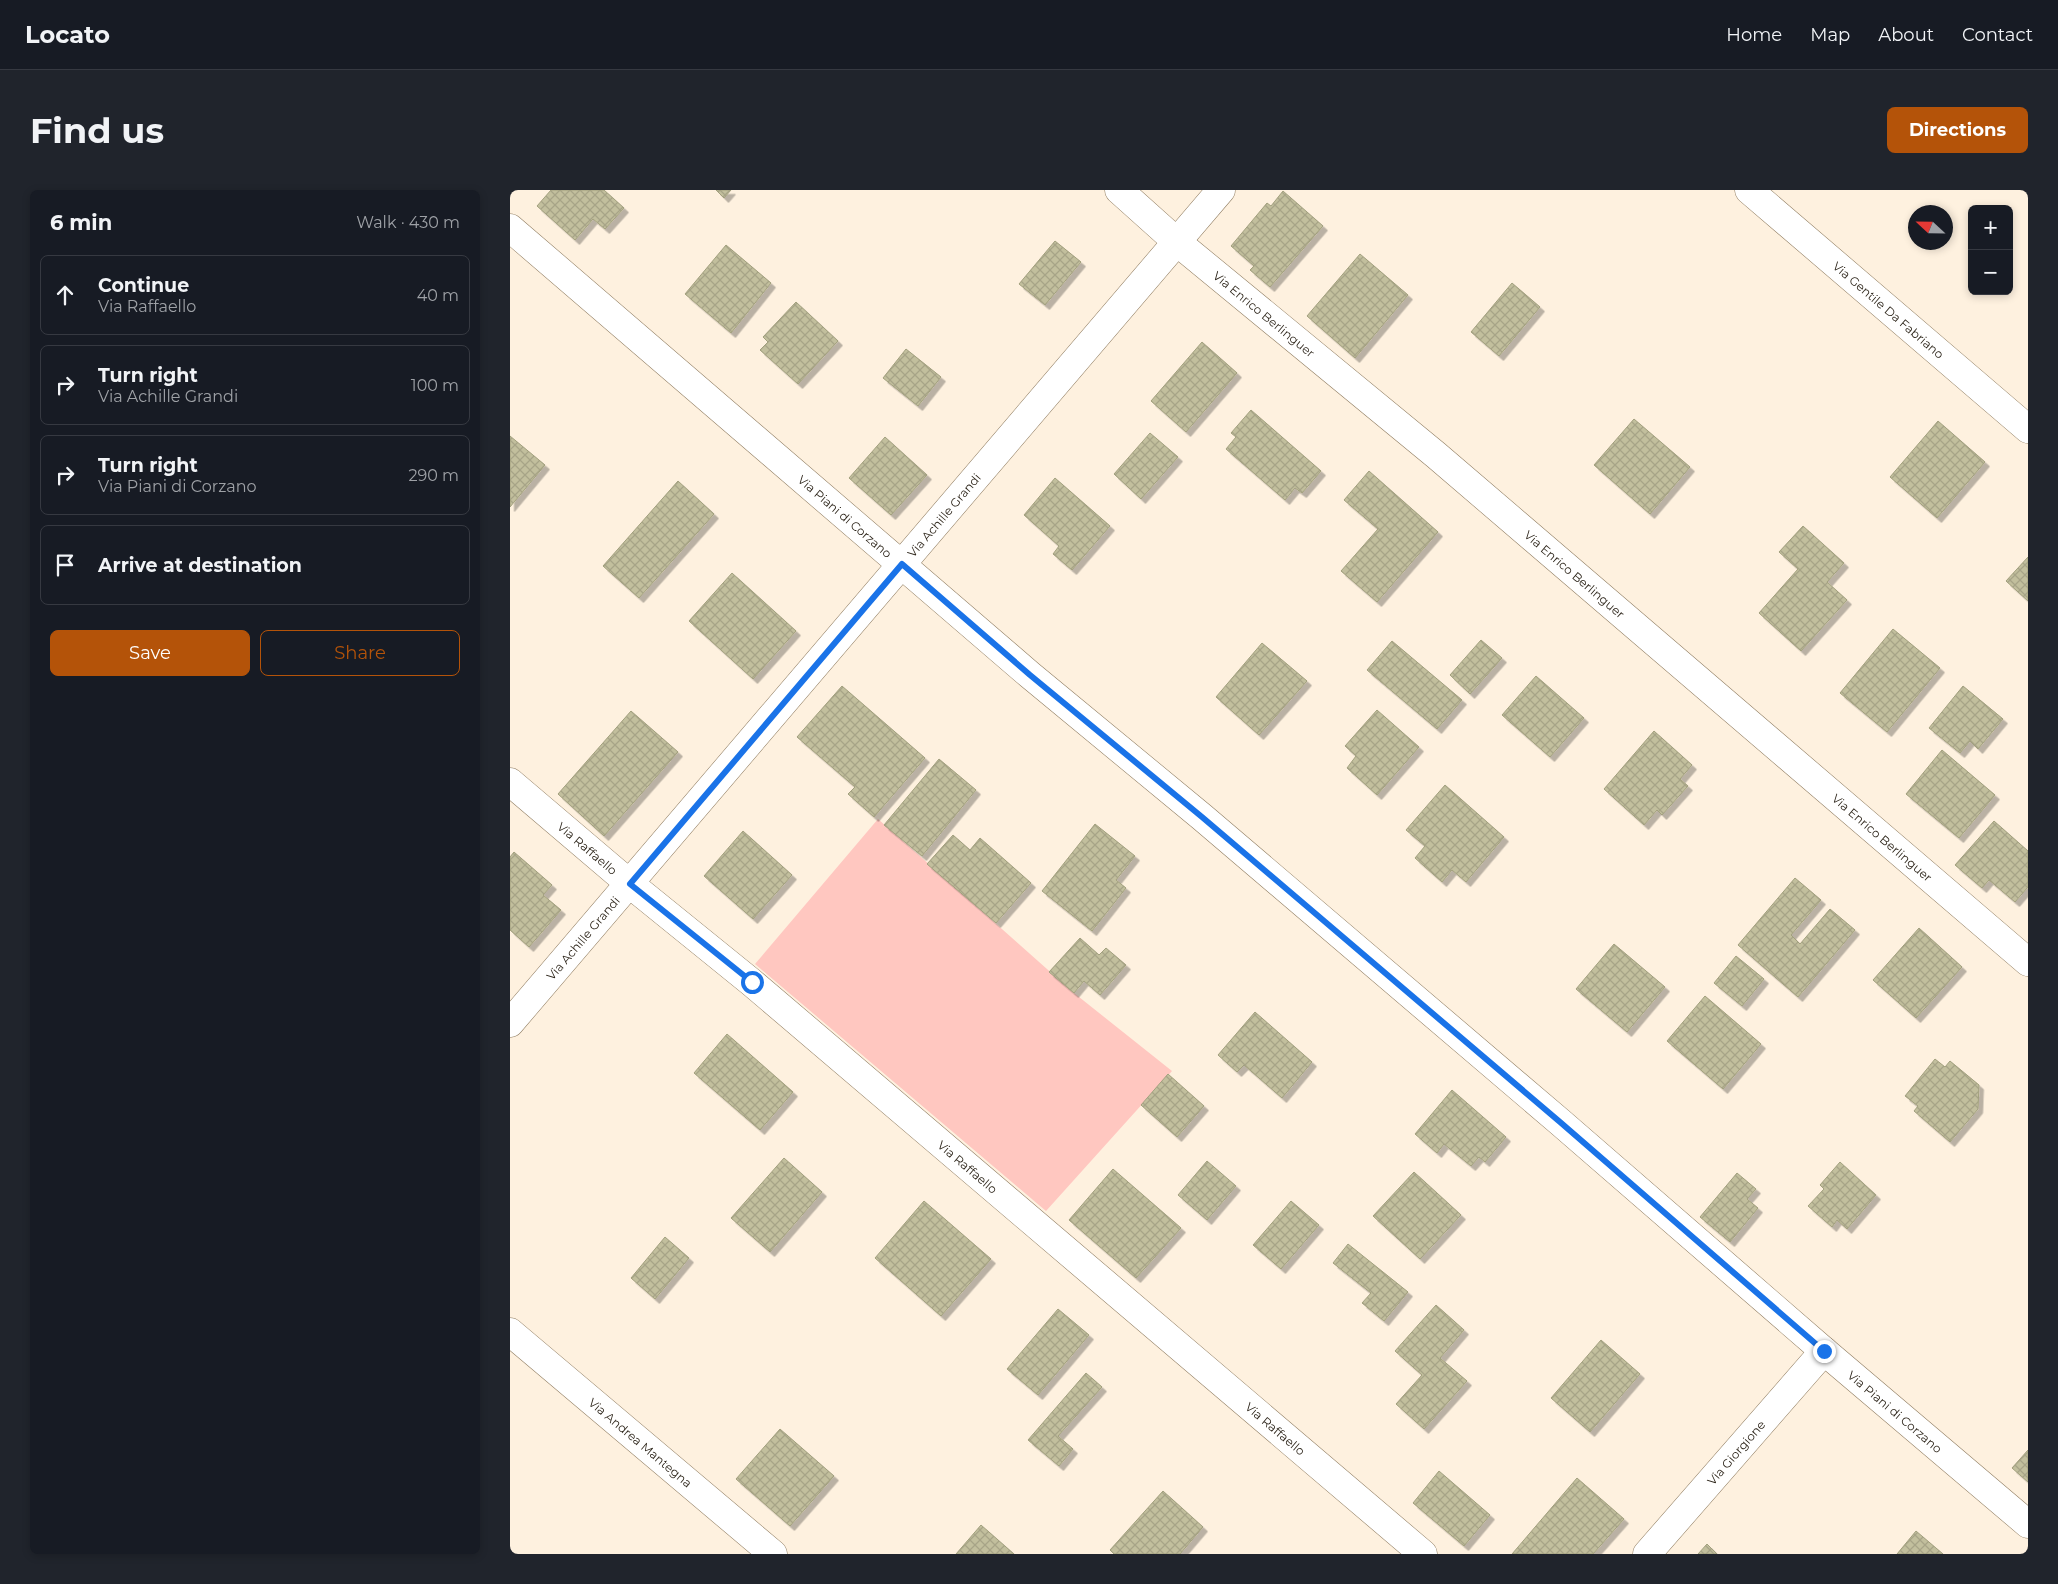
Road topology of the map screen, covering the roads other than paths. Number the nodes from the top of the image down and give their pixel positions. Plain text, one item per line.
1 (1119, 190) edge
2 (1221, 190) edge
3 (1748, 190) edge
4 (510, 228) edge
5 (1177, 242) junction
6 (2028, 429) edge
7 (902, 564) junction
8 (510, 782) edge
9 (630, 884) junction
10 (2028, 962) edge
11 (510, 1023) edge
12 (510, 1332) edge
13 (1824, 1351) junction
14 (2028, 1524) edge
15 (773, 1554) edge
16 (1423, 1554) edge
17 (1647, 1554) edge

1 - 5 street, Via Enrico Berlinguer
2 - 5 street, Via Achille Grandi
3 - 6 street, Via Gentile Da Fabriano
4 - 7 street, Via Piani di Corzano
5 - 7 street, Via Achille Grandi
5 - 10 street, Via Enrico Berlinguer
7 - 9 street, Via Achille Grandi
7 - 13 street, Via Piani di Corzano
8 - 9 street, Via Raffaello
9 - 11 street, Via Achille Grandi
9 - 16 street, Via Raffaello
12 - 15 street, Via Andrea Mantegna
13 - 14 street, Via Piani di Corzano
13 - 17 street, Via Giorgione

